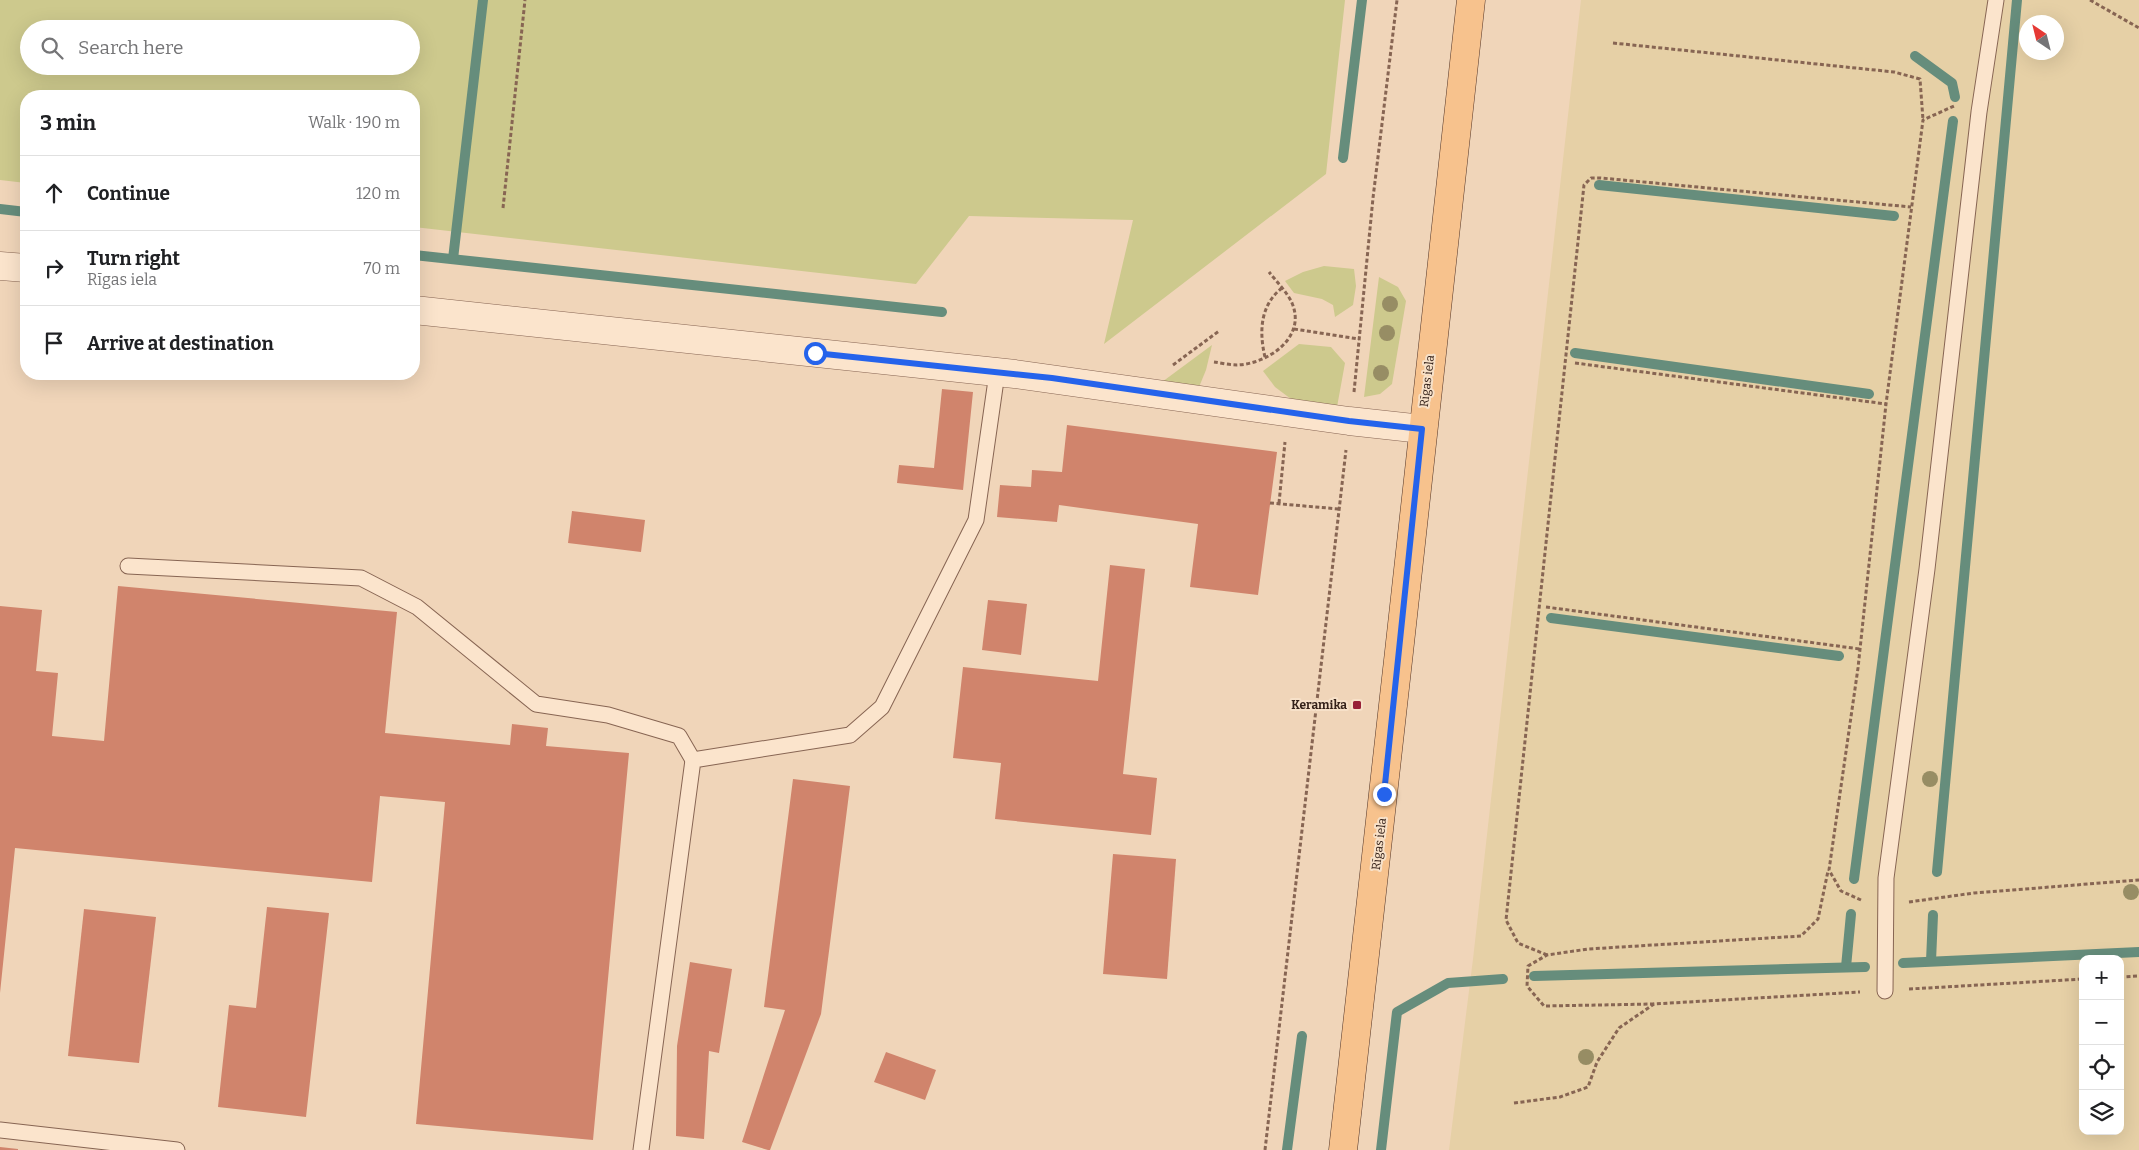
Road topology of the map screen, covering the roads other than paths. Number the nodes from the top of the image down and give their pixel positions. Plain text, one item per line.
1 (1470, 0) edge
2 (1996, 0) edge
3 (0, 266) edge
4 (20, 268) edge
5 (420, 311) edge
6 (997, 372) junction
7 (1422, 429) junction
8 (128, 566) dead end
9 (692, 760) junction
10 (1886, 991) road end
11 (0, 1130) edge
12 (177, 1150) edge
13 (641, 1150) edge
14 (1343, 1150) edge

1 - 7 main road, Rīgas iela
2 - 10 lane
3 - 4 street
5 - 6 street
6 - 7 street
6 - 9 lane
7 - 14 main road, Rīgas iela
8 - 9 lane
9 - 13 lane
11 - 12 lane

